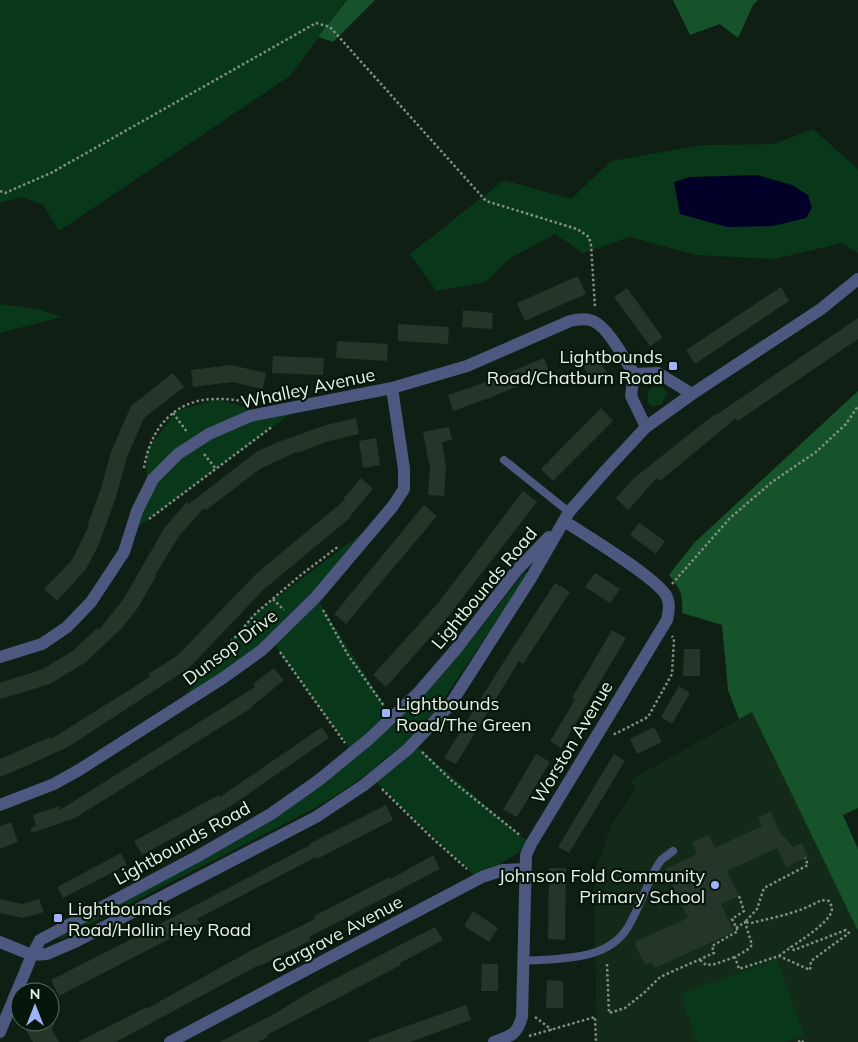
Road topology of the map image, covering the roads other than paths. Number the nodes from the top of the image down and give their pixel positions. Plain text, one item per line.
1 (858, 279) edge
2 (634, 374) junction
3 (392, 388) junction
4 (692, 394) junction
5 (646, 427) junction
6 (504, 460) dead end
7 (567, 517) junction
8 (0, 657) edge
9 (0, 805) edge
10 (673, 851) dead end
11 (524, 868) junction
12 (0, 942) edge
13 (32, 955) junction
14 (523, 962) junction
15 (0, 1032) edge
16 (170, 1042) edge
17 (494, 1042) edge

1 - 4 street, Lightbounds Road
2 - 3 street, Whalley Avenue
2 - 4 street
2 - 5 street
3 - 8 street, Whalley Avenue
3 - 9 street, Dunsop Drive
4 - 5 street, Lightbounds Road
5 - 7 street, Lightbounds Road
6 - 7 lane
7 - 11 street, Worston Avenue
7 - 13 street, Lightbounds Road
7 - 13 street, Lightbounds Road
10 - 14 lane
11 - 14 street, Worston Avenue
11 - 16 street, Gargrave Avenue
12 - 13 street
13 - 15 street
14 - 17 street, Worston Avenue

